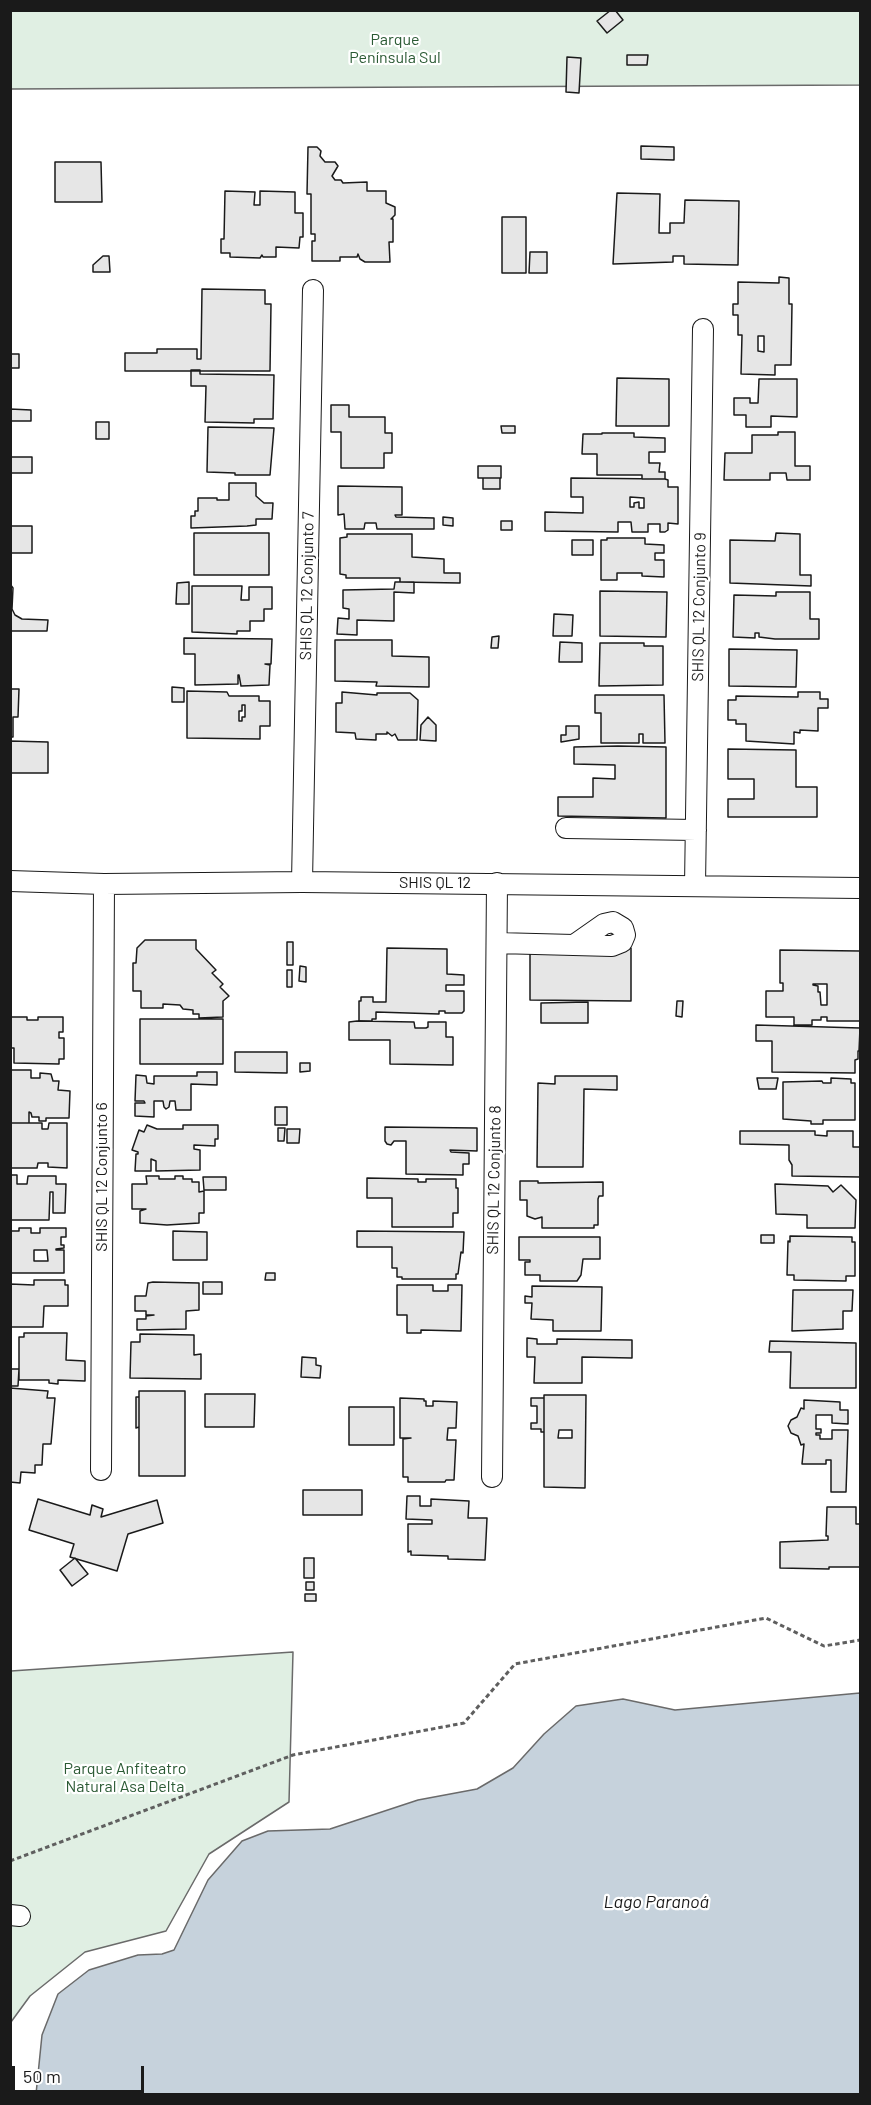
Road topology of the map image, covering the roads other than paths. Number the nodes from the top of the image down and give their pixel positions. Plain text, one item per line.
1 (313, 290) dead end
2 (703, 329) dead end
3 (566, 828) dead end
4 (696, 830) junction
5 (10, 881) edge
6 (302, 882) junction
7 (497, 883) junction
8 (104, 884) junction
9 (695, 886) junction
10 (861, 888) edge
11 (497, 943) junction
12 (574, 945) dead end
13 (101, 1470) dead end
14 (492, 1477) dead end

1 - 6 street, SHIS QL 12 Conjunto 7
2 - 4 street, SHIS QL 12 Conjunto 9
3 - 4 street
4 - 9 street, SHIS QL 12 Conjunto 9
5 - 8 street, SHIS QL 12
6 - 7 street, SHIS QL 12
6 - 8 street, SHIS QL 12
7 - 9 street, SHIS QL 12
7 - 11 street, SHIS QL 12 Conjunto 8
8 - 13 street, SHIS QL 12 Conjunto 6
9 - 10 street, SHIS QL 12
11 - 12 street
11 - 14 street, SHIS QL 12 Conjunto 8

